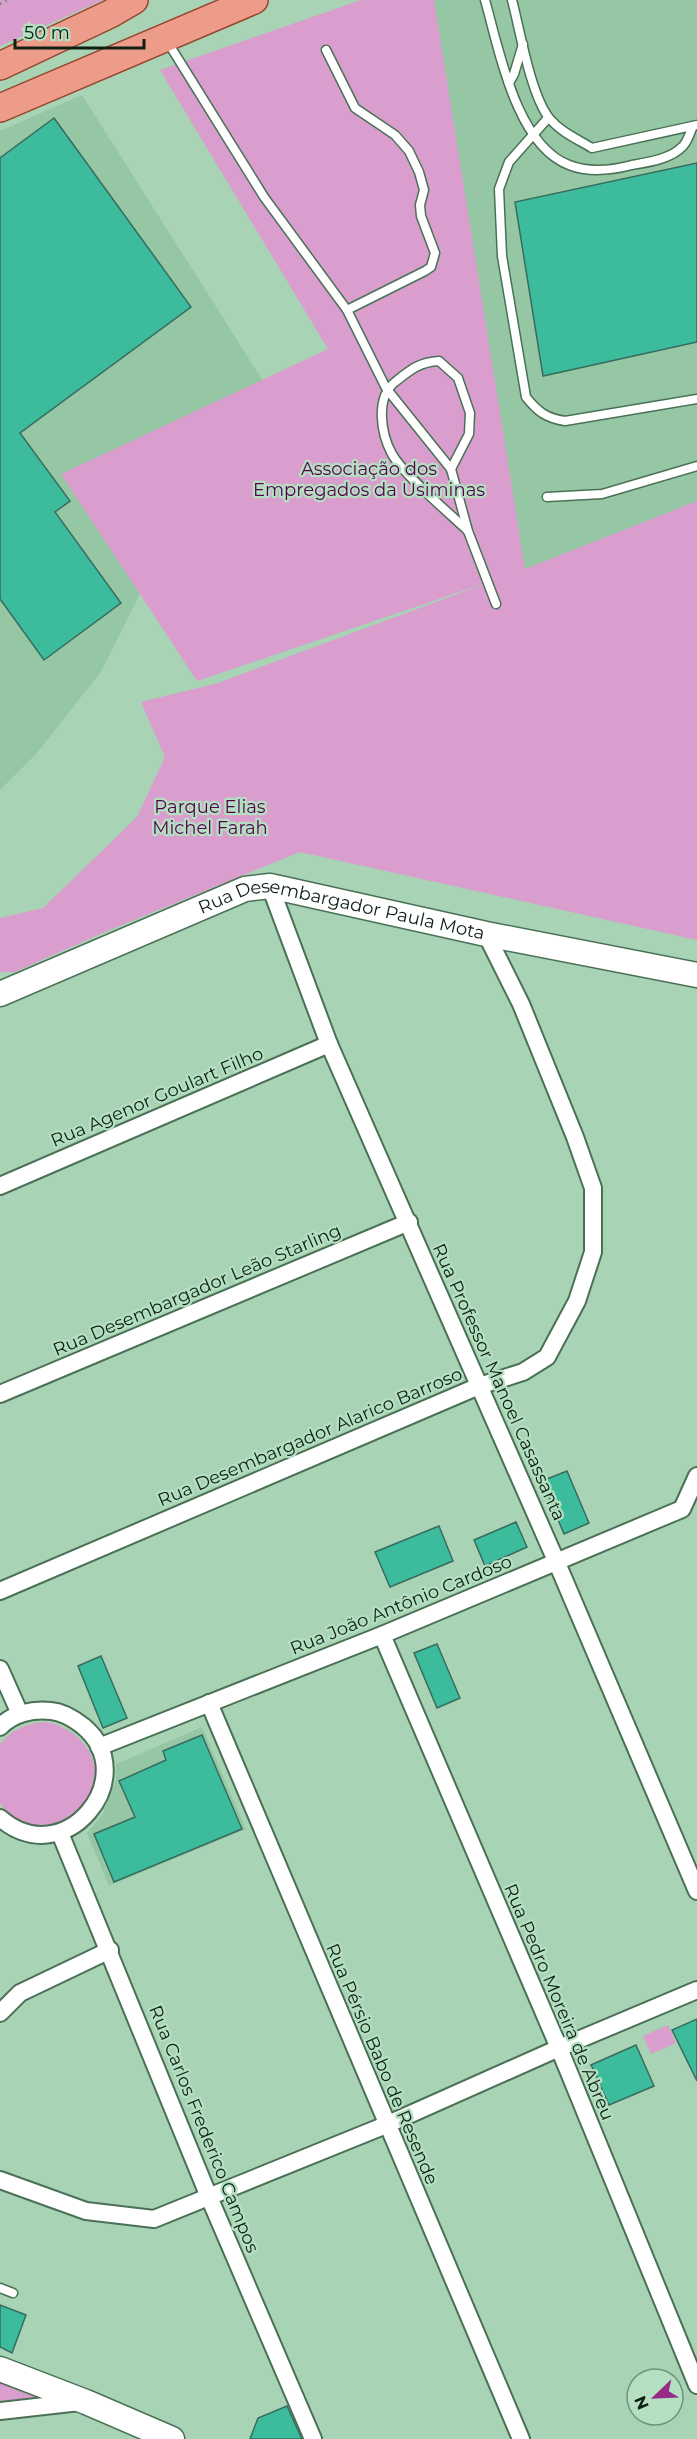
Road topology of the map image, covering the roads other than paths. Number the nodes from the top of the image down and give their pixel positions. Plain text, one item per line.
1 (134, 0) edge
2 (254, 0) edge
3 (485, 0) edge
4 (512, 0) edge
5 (165, 37) junction
6 (524, 43) junction
7 (326, 50) dead end
8 (0, 66) edge
9 (508, 83) junction
10 (0, 108) edge
11 (548, 118) junction
12 (695, 125) edge
13 (532, 136) junction
14 (347, 310) junction
15 (386, 388) junction
16 (697, 399) edge
17 (697, 466) edge
18 (451, 469) junction
19 (547, 497) dead end
20 (468, 531) junction
21 (496, 604) dead end
22 (270, 886) junction
23 (486, 934) junction
24 (697, 975) edge
25 (0, 994) edge
26 (329, 1044) junction
27 (0, 1186) edge
28 (409, 1222) junction
29 (479, 1386) junction
30 (0, 1394) edge
31 (697, 1476) edge
32 (690, 1507) edge
33 (557, 1563) junction
34 (0, 1591) edge
35 (382, 1635) junction
36 (0, 1669) edge
37 (208, 1703) junction
38 (20, 1714) junction
39 (0, 1727) edge
40 (99, 1747) junction
41 (0, 1818) edge
42 (60, 1833) junction
43 (697, 1891) edge
44 (110, 1950) junction
45 (697, 1990) edge
46 (0, 2013) edge
47 (559, 2048) junction
48 (386, 2125) junction
49 (0, 2180) edge
50 (209, 2197) junction
51 (0, 2288) edge
52 (13, 2293) dead end
53 (0, 2369) edge
54 (697, 2385) edge
55 (86, 2402) junction
56 (0, 2411) edge
57 (172, 2439) edge
58 (313, 2439) edge
59 (521, 2439) edge

1 - 8 main road
2 - 5 main road
3 - 9 lane
4 - 6 lane
5 - 10 main road
5 - 14 lane
6 - 9 lane
6 - 11 lane
7 - 14 lane
9 - 13 lane
11 - 12 lane
11 - 13 lane
12 - 13 lane
13 - 16 lane
14 - 15 lane
15 - 18 lane
15 - 18 lane
15 - 20 lane
17 - 19 lane
18 - 20 lane
20 - 21 lane
22 - 23 street, Rua Desembargador Paula Mota
22 - 25 street, Rua Desembargador Paula Mota
22 - 26 street, Rua Professor Manoel Casassanta
23 - 24 street, Rua Desembargador Paula Mota
23 - 29 street, Rua Desembargador Alarico Barroso
26 - 27 street, Rua Agenor Goulart Filho
26 - 28 street, Rua Professor Manoel Casassanta
28 - 29 street, Rua Professor Manoel Casassanta
28 - 30 street, Rua Desembargador Leão Starling
29 - 33 street, Rua Professor Manoel Casassanta
29 - 34 street, Rua Desembargador Alarico Barroso
31 - 32 street, Rua João Antônio Cardoso
32 - 33 street, Rua João Antônio Cardoso
33 - 35 street, Rua João Antônio Cardoso
33 - 43 street, Rua Professor Manoel Casassanta
35 - 37 street, Rua João Antônio Cardoso
35 - 47 street, Rua Pedro Moreira de Abreu
36 - 38 street
37 - 40 street, Rua João Antônio Cardoso
37 - 48 street, Rua Pérsio Babo de Resende
38 - 39 street
38 - 40 street
40 - 42 street
41 - 42 street
42 - 44 street, Rua Carlos Frederico Campos
44 - 46 street
44 - 50 street, Rua Carlos Frederico Campos
45 - 47 street
47 - 48 street
47 - 54 street, Rua Pedro Moreira de Abreu
48 - 50 street
48 - 59 street, Rua Pérsio Babo de Resende
49 - 50 street
50 - 58 street, Rua Carlos Frederico Campos
51 - 52 lane
53 - 55 street
55 - 56 street
55 - 57 street

